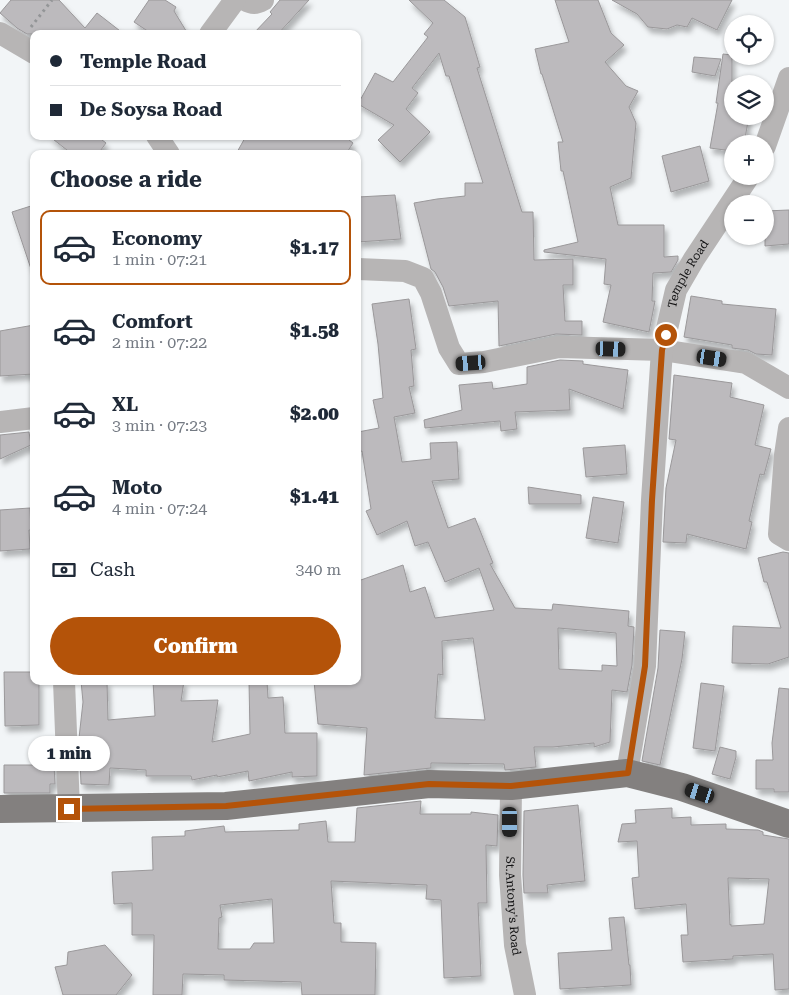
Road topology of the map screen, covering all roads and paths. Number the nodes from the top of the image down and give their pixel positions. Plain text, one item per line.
1 (52, 0) edge
2 (234, 0) edge
3 (245, 0) edge
4 (263, 0) edge
5 (213, 30) edge
6 (17, 43) edge
7 (789, 78) edge
8 (769, 135) edge
9 (743, 185) edge
10 (361, 269) edge
11 (662, 350) junction
12 (789, 388) edge
13 (30, 418) edge
14 (0, 422) edge
15 (789, 428) edge
16 (789, 540) edge
17 (64, 685) edge
18 (628, 773) junction
19 (511, 786) junction
20 (0, 809) edge
21 (69, 809) junction
22 (789, 824) edge
23 (525, 995) edge

1 - 6 path
2 - 5 street
3 - 4 street
7 - 8 street
9 - 11 street, Temple Road
10 - 11 street
11 - 12 street
11 - 18 street, Temple Road
13 - 14 street
15 - 16 street
17 - 21 street
18 - 19 main road
18 - 22 main road
19 - 21 main road
19 - 23 street, St.Antony's Road
20 - 21 main road

